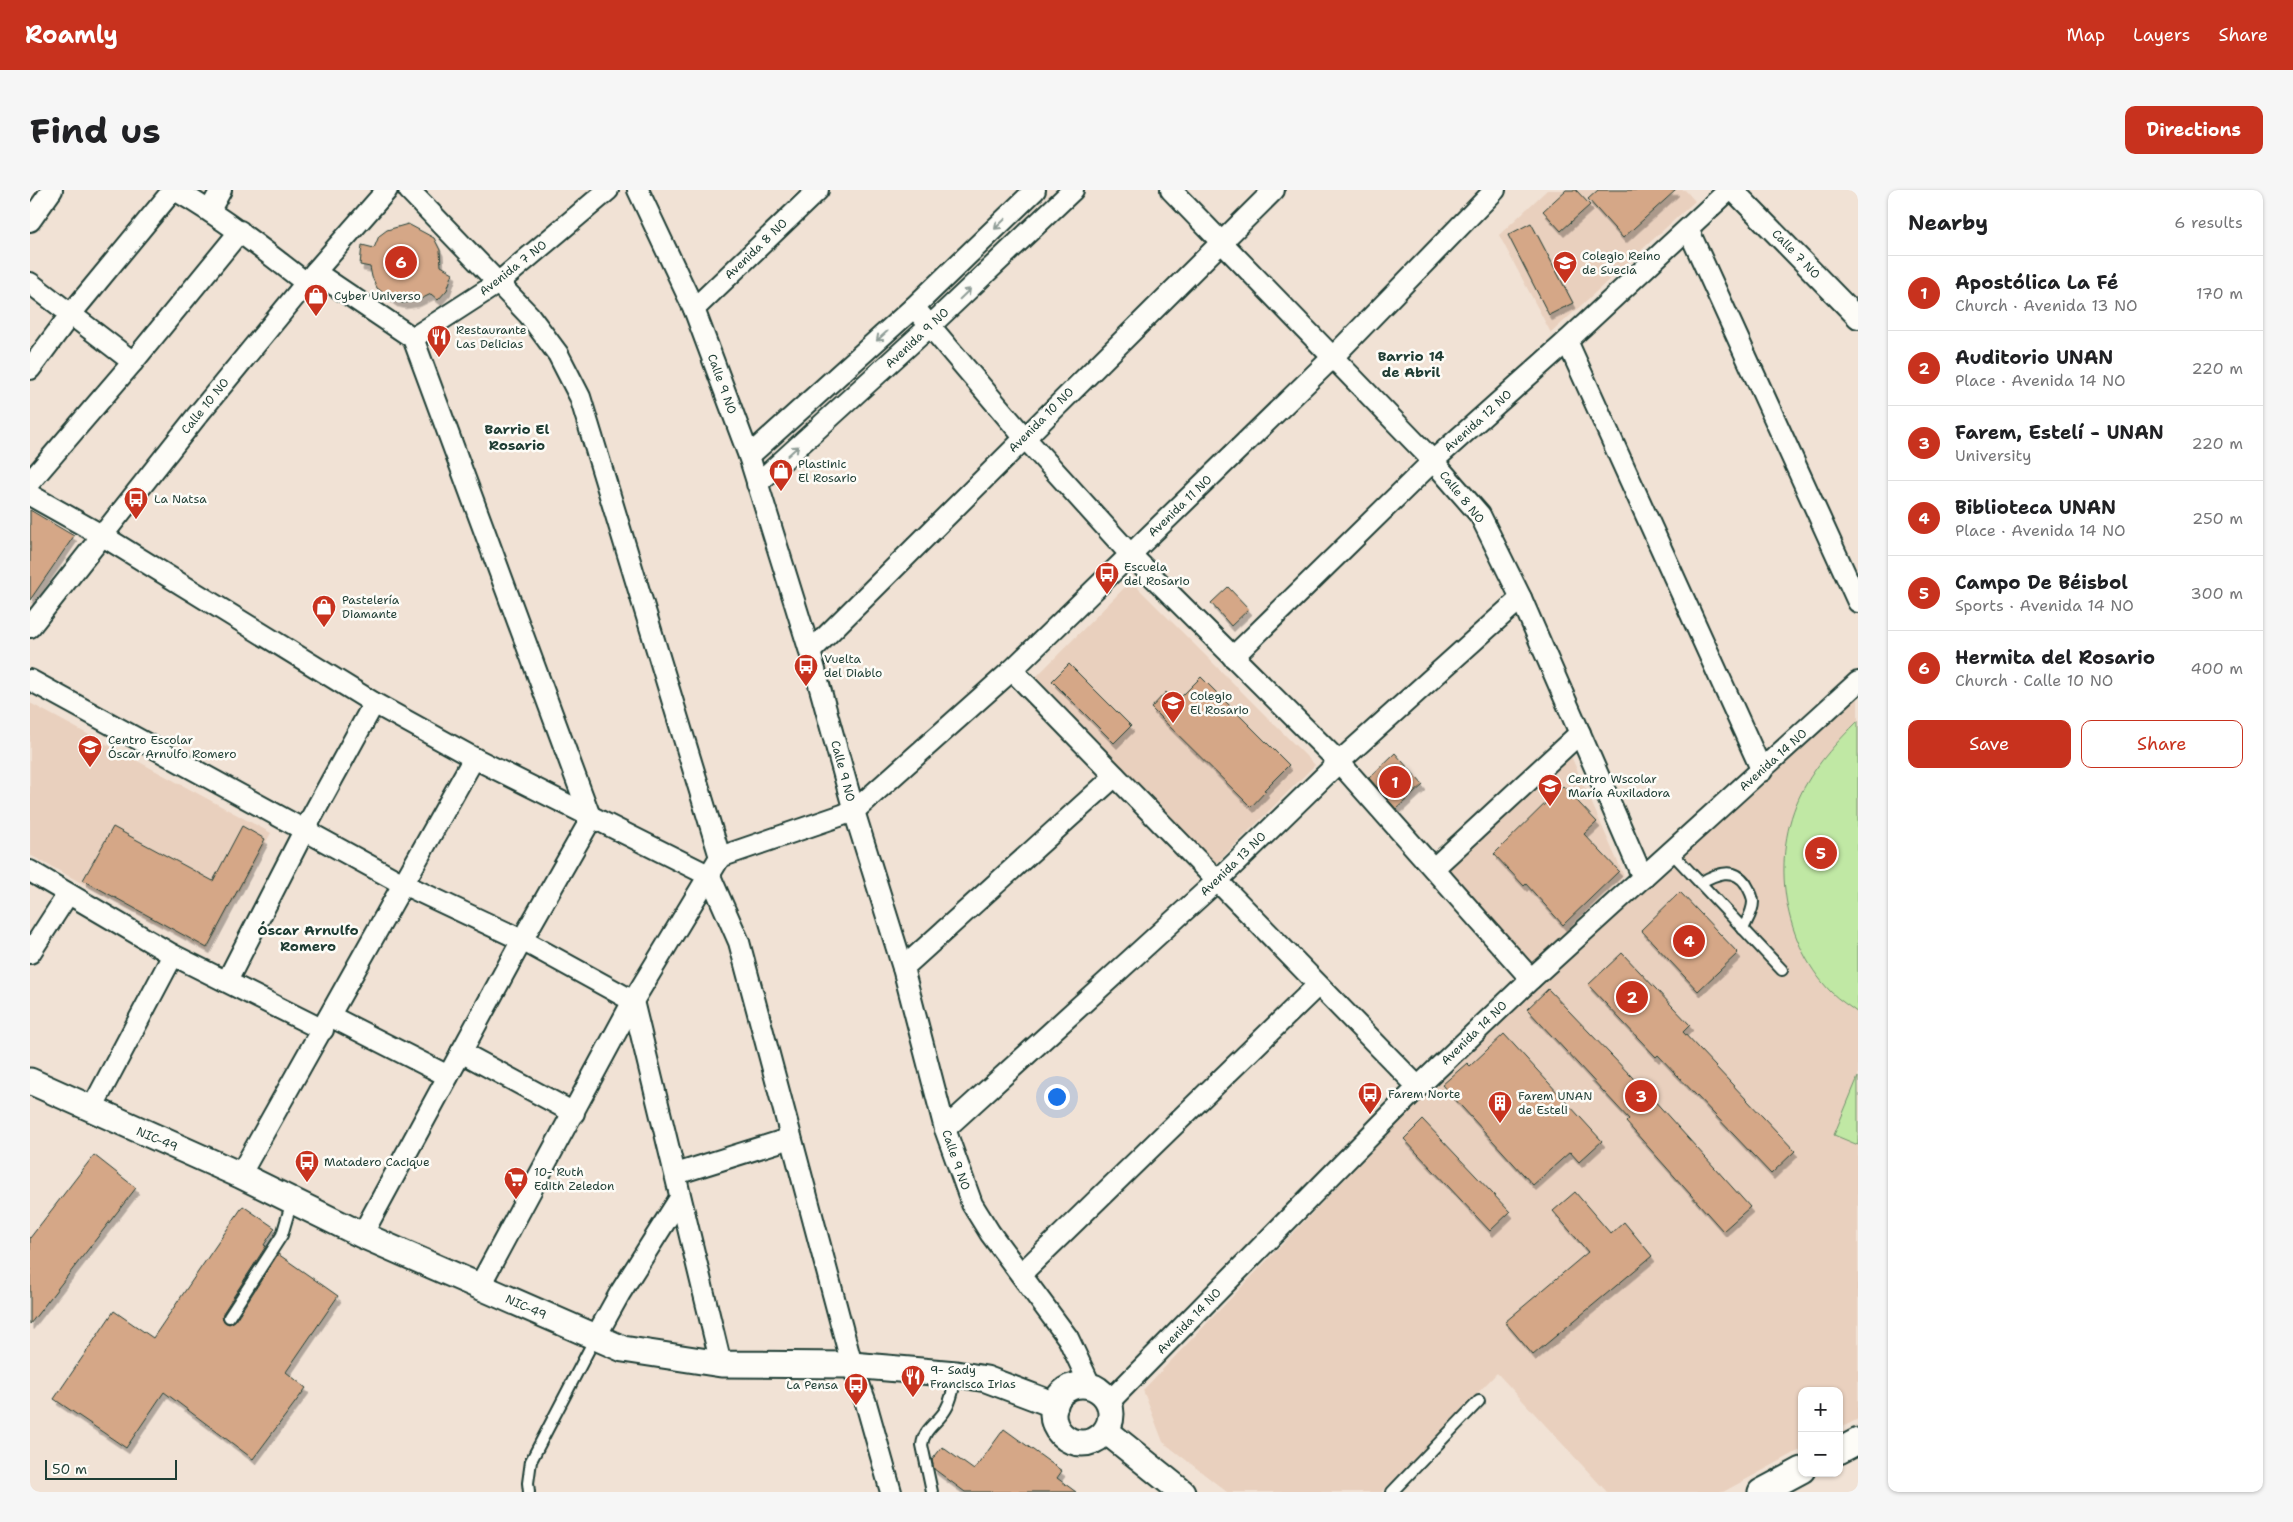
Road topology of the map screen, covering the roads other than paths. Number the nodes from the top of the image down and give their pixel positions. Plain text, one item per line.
1 (52, 190) edge
2 (174, 190) edge
3 (221, 190) edge
4 (387, 190) edge
5 (409, 190) edge
6 (608, 190) edge
7 (638, 190) edge
8 (818, 190) edge
9 (1035, 190) edge
10 (1073, 190) edge
11 (1170, 190) edge
12 (1274, 190) edge
13 (1495, 190) edge
14 (1729, 190) edge
15 (1733, 190) edge
16 (210, 210) junction
17 (30, 221) edge
18 (1688, 230) junction
19 (240, 231) junction
20 (1221, 242) junction
21 (311, 278) junction
22 (30, 283) edge
23 (498, 283) junction
24 (914, 307) junction
25 (694, 309) junction
26 (70, 315) junction
27 (1858, 318) edge
28 (930, 326) junction
29 (413, 338) junction
30 (1567, 341) junction
31 (1333, 357) junction
32 (132, 362) junction
33 (30, 370) edge
34 (1024, 436) junction
35 (749, 456) junction
36 (1433, 461) junction
37 (30, 482) edge
38 (757, 484) junction
39 (30, 495) edge
40 (103, 536) junction
41 (1130, 554) junction
42 (1521, 598) junction
43 (1858, 602) edge
44 (31, 624) edge
45 (810, 652) junction
46 (1233, 657) junction
47 (1012, 670) junction
48 (30, 680) edge
49 (1858, 682) edge
50 (374, 703) junction
51 (1580, 733) junction
52 (474, 758) junction
53 (1339, 762) junction
54 (1762, 771) junction
55 (1115, 776) junction
56 (854, 810) junction
57 (591, 819) junction
58 (305, 829) junction
59 (1671, 852) junction
60 (720, 857) junction
61 (1434, 868) junction
62 (30, 871) edge
63 (710, 876) junction
64 (1643, 878) junction
65 (1217, 881) junction
66 (1700, 883) junction
67 (403, 884) junction
68 (68, 894) junction
69 (1743, 929) junction
70 (522, 940) junction
71 (30, 953) edge
72 (173, 955) junction
73 (903, 968) junction
74 (1782, 970) dead end
75 (1531, 979) junction
76 (227, 981) junction
77 (1318, 985) junction
78 (632, 1001) junction
79 (327, 1023) junction
80 (461, 1052) junction
81 (448, 1076) junction
82 (30, 1081) edge
83 (1418, 1087) junction
84 (90, 1110) junction
85 (574, 1112) junction
86 (945, 1129) junction
87 (791, 1138) junction
88 (676, 1174) junction
89 (240, 1175) junction
90 (680, 1198) junction
91 (292, 1200) junction
92 (362, 1235) junction
93 (1021, 1274) junction
94 (479, 1287) junction
95 (229, 1317) dead end
96 (595, 1338) junction
97 (720, 1364) junction
98 (852, 1365) junction
99 (956, 1374) junction
100 (1100, 1395) junction
101 (1479, 1401) dead end
102 (1055, 1405) junction
103 (1106, 1431) junction
104 (1798, 1472) edge
105 (530, 1492) edge
106 (892, 1492) edge
107 (932, 1492) edge
108 (1182, 1492) edge
109 (1392, 1492) edge
110 (1761, 1492) edge

1 - 17 street
2 - 16 street
2 - 26 street
3 - 16 street
4 - 21 street, Calle 10 NO
5 - 23 street
6 - 23 street, Avenida 7 NO
7 - 25 street, Calle 9 NO
8 - 25 street, Avenida 8 NO
9 -> 24 street, Avenida 9 NO
28 -> 10 street, Avenida 9 NO
11 - 20 street, Calle 8 NO
12 - 20 street, Avenida 10 NO
13 - 31 street, Avenida 11 NO
14 - 18 street, Avenida 12 NO
15 - 27 street, Calle 7 NO
16 - 19 street
18 - 30 street, Avenida 12 NO
18 - 43 street
19 - 21 street
19 - 32 street
20 - 31 street, Calle 8 NO
20 - 34 street, Avenida 10 NO
21 - 29 street
21 - 40 street, Calle 10 NO
22 - 26 street
23 - 29 street, Avenida 7 NO
23 - 60 street
24 - 28 street
24 -> 35 street, Avenida 9 NO
25 - 35 street, Calle 9 NO
26 - 32 street
26 - 33 street
28 - 34 street
38 -> 28 street, Avenida 9 NO
29 - 57 street
30 - 36 street, Avenida 12 NO
30 - 54 street
31 - 36 street, Calle 8 NO
31 - 41 street, Avenida 11 NO
32 - 37 street
34 - 41 street
34 - 45 street, Avenida 10 NO
35 - 38 street, Calle 9 NO
36 - 42 street, Calle 8 NO
36 - 46 street, Avenida 12 NO
38 - 45 street, Calle 9 NO
39 - 40 street
40 - 44 street, Calle 10 NO
40 - 50 street
41 - 46 street
41 - 47 street, Avenida 11 NO
42 - 51 street, Calle 8 NO
42 - 53 street, Avenida 13 NO
45 - 56 street, Calle 9 NO
46 - 53 street
47 - 55 street
47 - 56 street, Avenida 11 NO
48 - 58 street
49 - 54 street, Avenida 14 NO
50 - 52 street
50 - 58 street
51 - 61 street
51 - 64 street, Calle 8 NO
52 - 57 street
52 - 67 street
53 - 61 street
53 - 65 street, Avenida 13 NO
54 - 59 street, Avenida 14 NO
55 - 65 street
55 - 73 street
56 - 60 street
56 - 73 street, Calle 9 NO
57 - 63 street
57 - 70 street
58 - 67 street
58 - 76 street
59 - 64 street, Avenida 14 NO
59 - 66 lane
60 - 63 street
61 - 75 street
62 - 68 street
63 - 78 street
63 - 87 street
64 - 75 street, Avenida 14 NO
65 - 77 street
65 - 86 street, Avenida 13 NO
66 - 69 lane
66 - 69 lane
67 - 70 street
67 - 79 street
68 - 71 street
68 - 72 street
69 - 74 lane
70 - 78 street
70 - 80 street
72 - 76 street
72 - 84 street
73 - 86 street, Calle 9 NO
75 - 83 street, Avenida 14 NO
76 - 79 street
77 - 83 street
77 - 93 street
78 - 85 street
78 - 88 street
79 - 81 street
79 - 89 street
80 - 81 street
80 - 85 street
81 - 92 street
82 - 84 street, NIC-49 / NIC-49
83 - 100 street, Avenida 14 NO
84 - 89 street, NIC-49 / NIC-49
85 - 94 street
86 - 93 street, Calle 9 NO
87 - 88 street
87 - 98 street
88 - 90 street
89 - 91 street, NIC-49 / NIC-49
90 - 96 street
90 - 97 street
91 - 92 street, NIC-49 / NIC-49
91 - 95 lane
92 - 94 street, NIC-49 / NIC-49
93 - 100 street, Calle 9 NO
94 - 96 street, NIC-49 / NIC-49
96 - 97 street, NIC-49 / NIC-49
96 - 105 lane
97 - 98 street, NIC-49 / NIC-49
98 - 99 street, NIC-49 / NIC-49
98 - 106 street
99 - 102 street, NIC-49 / NIC-49
99 - 107 lane
100 - 102 street
100 - 103 street
101 - 109 lane
102 - 103 street
103 - 108 street
104 - 110 street

